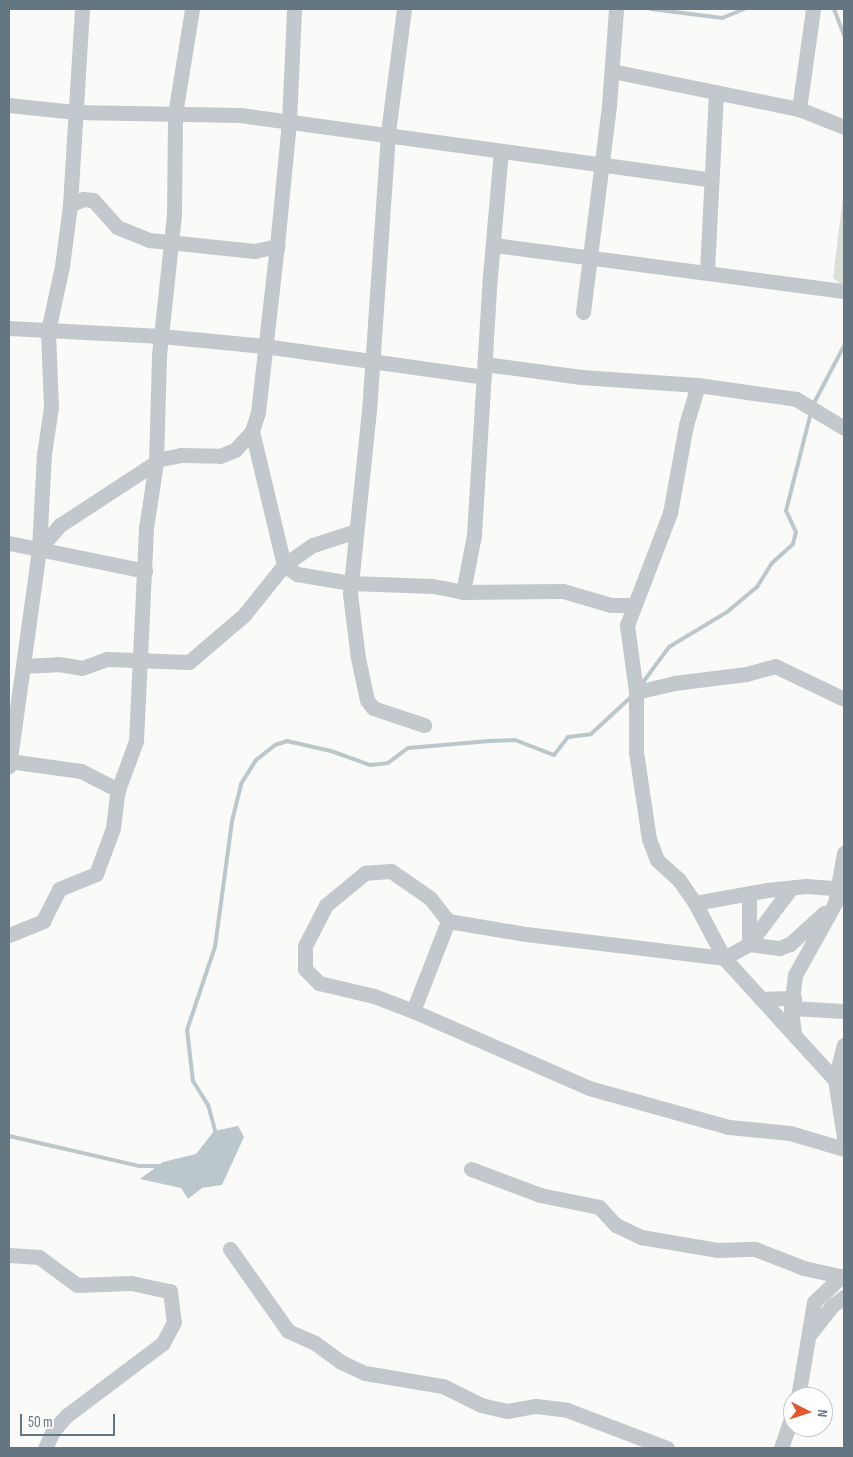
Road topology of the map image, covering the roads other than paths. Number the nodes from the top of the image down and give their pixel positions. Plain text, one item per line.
1 (82, 9) edge
2 (192, 9) edge
3 (294, 9) edge
4 (404, 9) edge
5 (616, 9) edge
6 (813, 9) edge
7 (612, 71) junction
8 (716, 92) junction
9 (9, 105) edge
10 (799, 109) junction
11 (74, 112) junction
12 (175, 114) junction
13 (289, 121) junction
14 (844, 127) edge
15 (388, 133) junction
16 (501, 151) junction
17 (602, 165) junction
18 (710, 178) junction
19 (70, 205) junction
20 (172, 243) junction
21 (494, 244) junction
22 (277, 246) junction
23 (590, 256) junction
24 (706, 271) junction
25 (844, 292) edge
26 (583, 312) dead end
27 (488, 318) dead end
28 (9, 328) edge
29 (48, 331) junction
30 (162, 336) junction
31 (264, 346) junction
32 (370, 361) junction
33 (484, 370) junction
34 (698, 385) junction
35 (844, 428) edge
36 (252, 431) junction
37 (156, 463) junction
38 (356, 531) junction
39 (9, 543) edge
40 (38, 549) junction
41 (284, 565) junction
42 (145, 570) junction
43 (350, 583) junction
44 (463, 592) junction
45 (633, 605) junction
46 (141, 660) junction
47 (23, 666) junction
48 (636, 692) junction
49 (844, 699) edge
50 (424, 725) dead end
51 (9, 761) edge
52 (9, 766) edge
53 (118, 790) junction
54 (844, 854) edge
55 (791, 888) junction
56 (837, 888) junction
57 (749, 893) junction
58 (695, 902) junction
59 (835, 903) junction
60 (448, 921) junction
61 (9, 935) edge
62 (749, 944) junction
63 (724, 958) junction
64 (761, 999) junction
65 (792, 1008) junction
66 (413, 1011) junction
67 (844, 1012) edge
68 (794, 1034) junction
69 (844, 1045) edge
70 (835, 1080) junction
71 (844, 1137) edge
72 (844, 1149) edge
73 (471, 1169) dead end
74 (230, 1250) dead end
75 (9, 1255) edge
76 (843, 1276) edge
77 (844, 1297) edge
78 (810, 1334) junction
79 (800, 1387) edge
80 (45, 1448) edge
81 (667, 1448) edge

1 - 11 street
2 - 12 street
3 - 13 street
4 - 15 street
5 - 7 street
6 - 10 street
7 - 8 street
7 - 17 street
8 - 10 street
8 - 18 street
9 - 11 street
10 - 14 street
11 - 12 street
11 - 19 street
12 - 13 street
12 - 20 street
13 - 15 street
13 - 22 street
15 - 16 street
15 - 32 street
16 - 17 street
16 - 21 street
17 - 18 street
17 - 23 street
18 - 24 street
19 - 20 street
19 - 29 street
20 - 22 street
20 - 30 street
21 - 23 street
21 - 33 street
22 - 31 street
23 - 24 street
23 - 26 street
24 - 25 street
27 - 33 street
28 - 29 street
29 - 30 street
29 - 40 street
30 - 31 street
30 - 37 street
31 - 32 street
31 - 36 street
32 - 33 street
32 - 38 street
33 - 34 street
33 - 44 street
34 - 35 street
34 - 45 street
36 - 37 street
36 - 41 street
37 - 40 street
37 - 42 street
38 - 41 street
38 - 43 street
39 - 40 street
40 - 42 street
40 - 47 street
41 - 43 street
41 - 46 street
42 - 46 street
43 - 44 street
43 - 50 street
44 - 45 street
45 - 48 street
46 - 47 street
46 - 53 street
47 - 51 street
48 - 49 street
48 - 58 street
51 - 52 street
51 - 53 street
53 - 61 street
54 - 56 street
55 - 56 street
55 - 57 street
55 - 62 street
56 - 59 street
57 - 58 street
57 - 62 street
58 - 63 street
59 - 62 street
59 - 65 street
60 - 63 street
60 - 66 street
60 - 66 street
62 - 63 street
63 - 64 street
64 - 65 street
64 - 68 street
65 - 67 street
65 - 68 street
66 - 72 street
68 - 70 street
69 - 70 street
70 - 71 street
73 - 76 street
74 - 81 street
75 - 80 street
76 - 78 street
77 - 78 street
78 - 79 street

